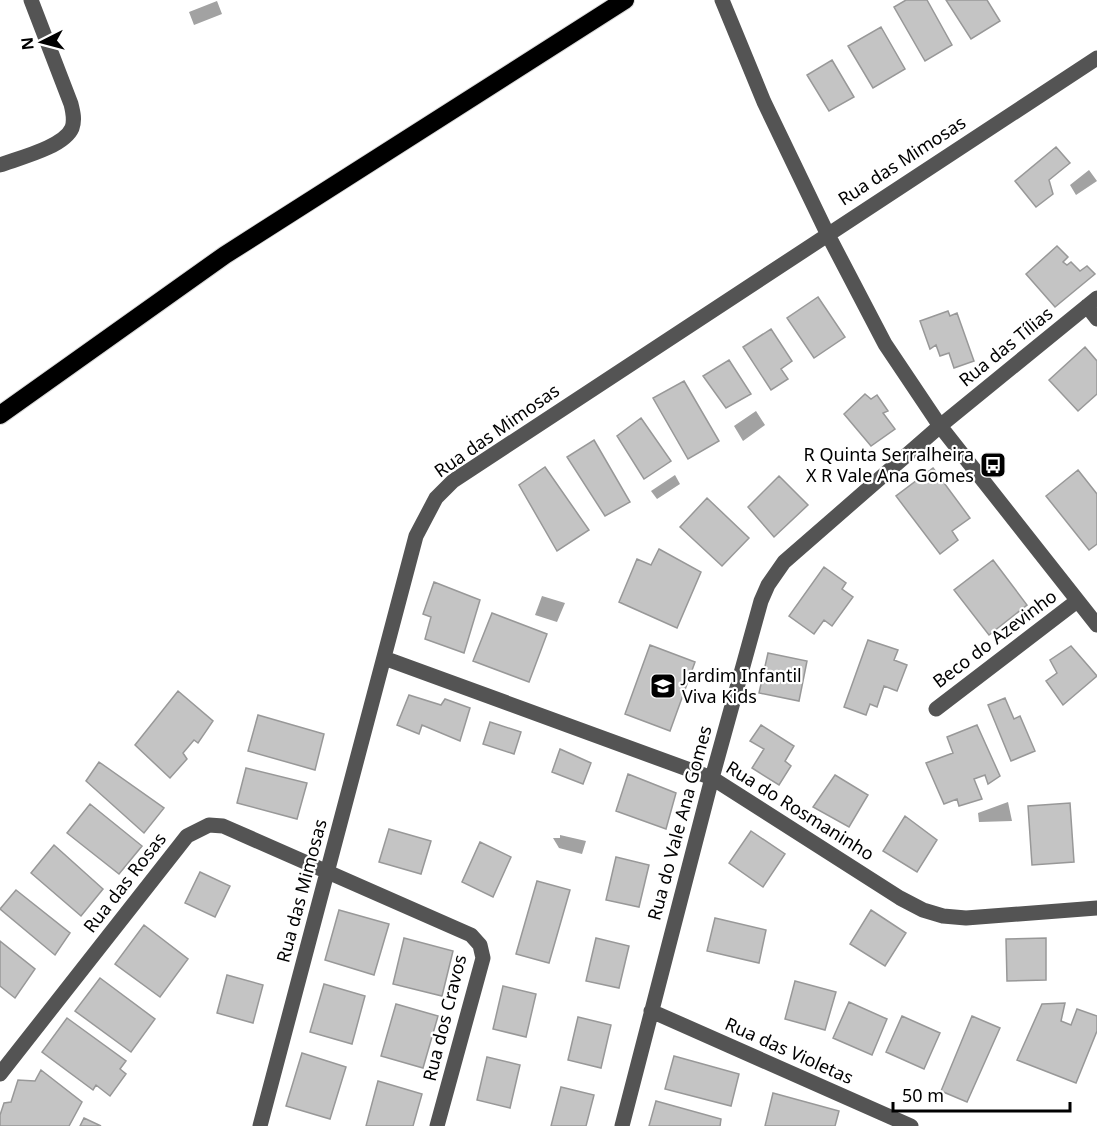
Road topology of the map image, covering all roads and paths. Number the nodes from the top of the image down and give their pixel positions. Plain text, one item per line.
1 (31, 0) edge
2 (624, 0) edge
3 (722, 0) edge
4 (1097, 58) edge
5 (0, 165) edge
6 (827, 234) junction
7 (1092, 302) edge
8 (1097, 319) edge
9 (0, 415) edge
10 (940, 426) junction
11 (1077, 601) junction
12 (1097, 625) edge
13 (384, 658) junction
14 (936, 709) dead end
15 (712, 778) junction
16 (327, 871) junction
17 (1097, 909) edge
18 (651, 1011) junction
19 (0, 1074) edge
20 (876, 1119) edge
21 (260, 1126) edge
22 (437, 1126) edge
23 (622, 1126) edge
24 (911, 1126) edge

1 - 5 street
2 - 9 highway
3 - 6 street
4 - 6 street, Rua das Mimosas
6 - 10 street
6 - 13 street, Rua das Mimosas
7 - 8 street
7 - 10 street, Rua das Tílias
10 - 11 street
10 - 15 street, Rua do Vale Ana Gomes
11 - 12 street
11 - 14 street, Beco do Azevinho
13 - 15 street, Rua do Rosmaninho
13 - 16 street, Rua das Mimosas
15 - 17 street, Rua do Rosmaninho
15 - 18 street, Rua do Vale Ana Gomes
16 - 19 street, Rua das Rosas
16 - 21 street, Rua das Mimosas
16 - 22 street, Rua dos Cravos
18 - 20 street, Rua das Violetas
18 - 23 street, Rua do Vale Ana Gomes
20 - 24 street, Rua das Violetas

